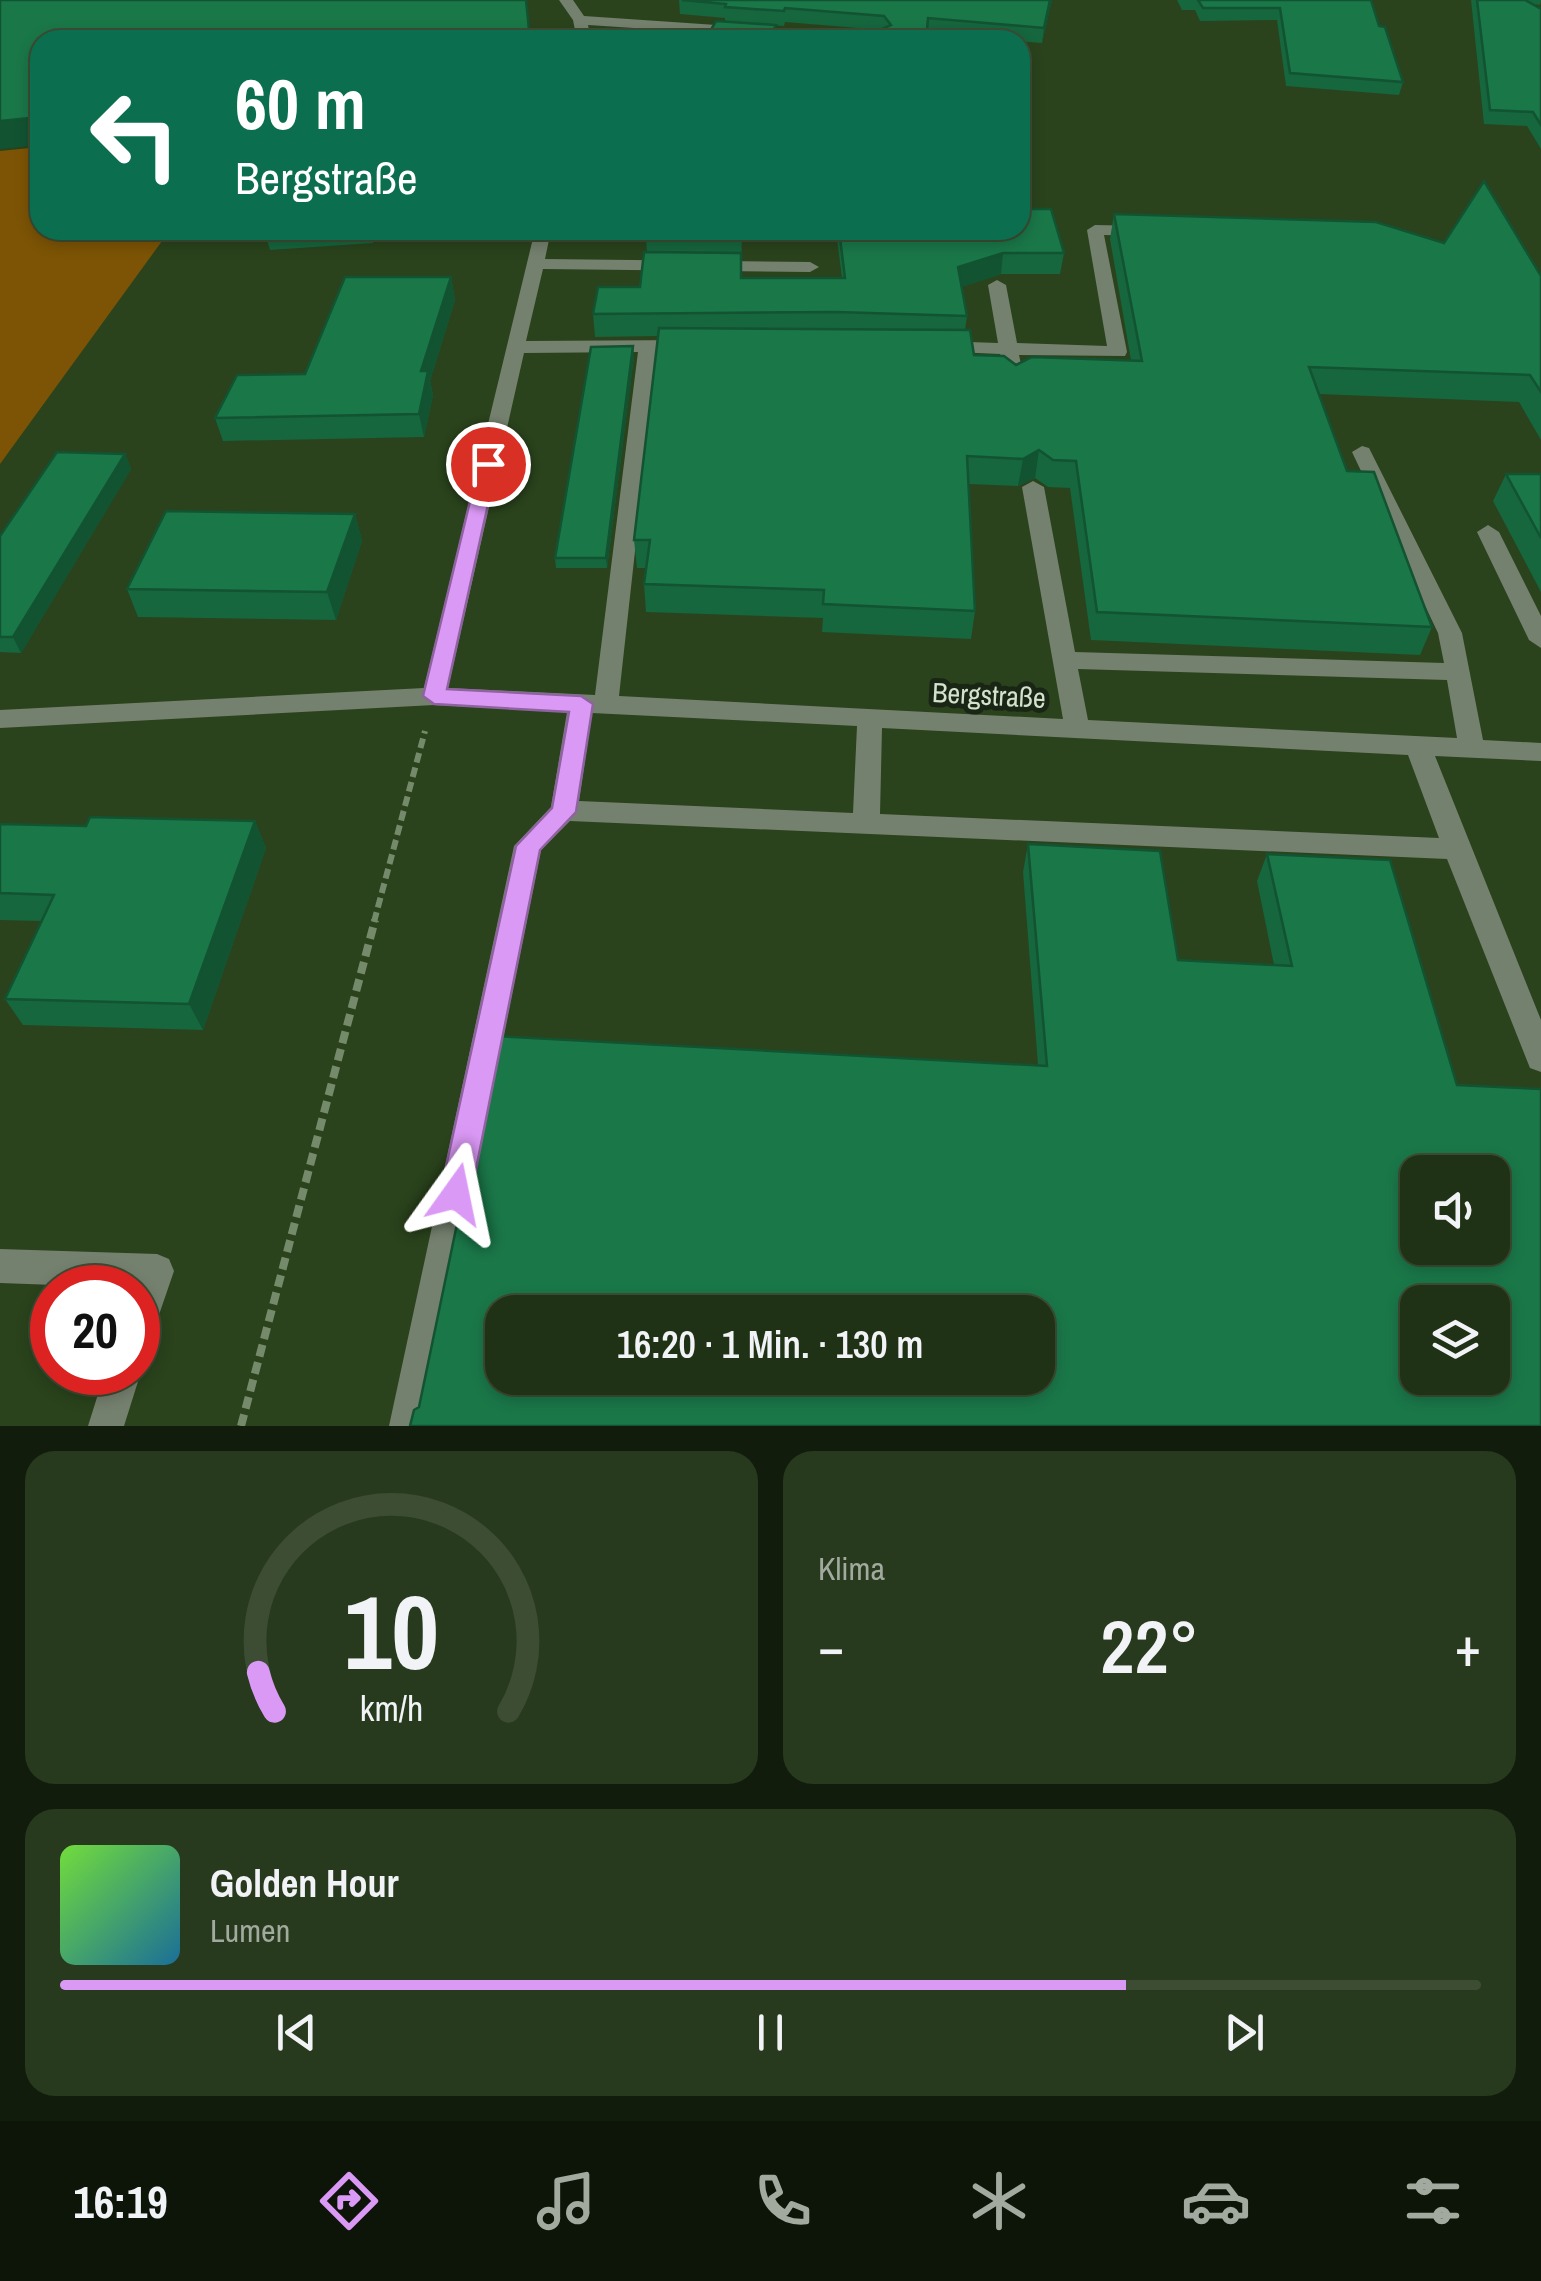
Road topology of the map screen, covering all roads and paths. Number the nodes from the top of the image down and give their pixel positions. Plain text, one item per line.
1 (566, 0) edge
2 (580, 20) junction
3 (582, 30) edge
4 (730, 30) edge
5 (1154, 232) edge
6 (540, 240) edge
7 (534, 264) junction
8 (810, 267) dead end
9 (997, 286) edge
10 (648, 346) junction
11 (704, 346) edge
12 (912, 346) edge
13 (515, 347) junction
14 (1008, 349) junction
15 (1014, 383) edge
16 (1362, 452) dead end
17 (1033, 487) edge
18 (1488, 532) dead end
19 (1541, 640) edge
20 (1064, 660) junction
21 (1457, 672) junction
22 (434, 696) junction
23 (594, 705) junction
24 (0, 719) edge
25 (870, 719) junction
26 (1077, 729) junction
27 (1418, 746) junction
28 (1472, 749) junction
29 (1541, 752) edge
30 (564, 812) junction
31 (866, 824) junction
32 (1457, 849) junction
33 (1541, 1058) edge
34 (0, 1266) edge
35 (30, 1267) edge
36 (116, 1395) edge
37 (106, 1426) edge
38 (241, 1426) edge
39 (407, 1426) edge

1 - 2 street
2 - 3 street
2 - 4 street
5 - 14 street
6 - 7 street
7 - 8 street
7 - 13 street
9 - 14 street
10 - 11 street
10 - 13 street
10 - 23 street
12 - 14 street
13 - 22 street
14 - 15 street
16 - 21 street
17 - 20 street
18 - 19 street
20 - 21 street
20 - 26 street
21 - 28 street
22 - 23 street, Bergstraße
22 - 24 street, Bergstraße
22 - 38 path
23 - 25 street, Bergstraße
23 - 30 street
25 - 26 street, Bergstraße
25 - 31 street
26 - 27 street, Bergstraße
27 - 28 street, Bergstraße
27 - 32 street
28 - 29 street, Bergstraße
30 - 31 street
30 - 39 street
31 - 32 street
32 - 33 street
34 - 35 street
36 - 37 street

